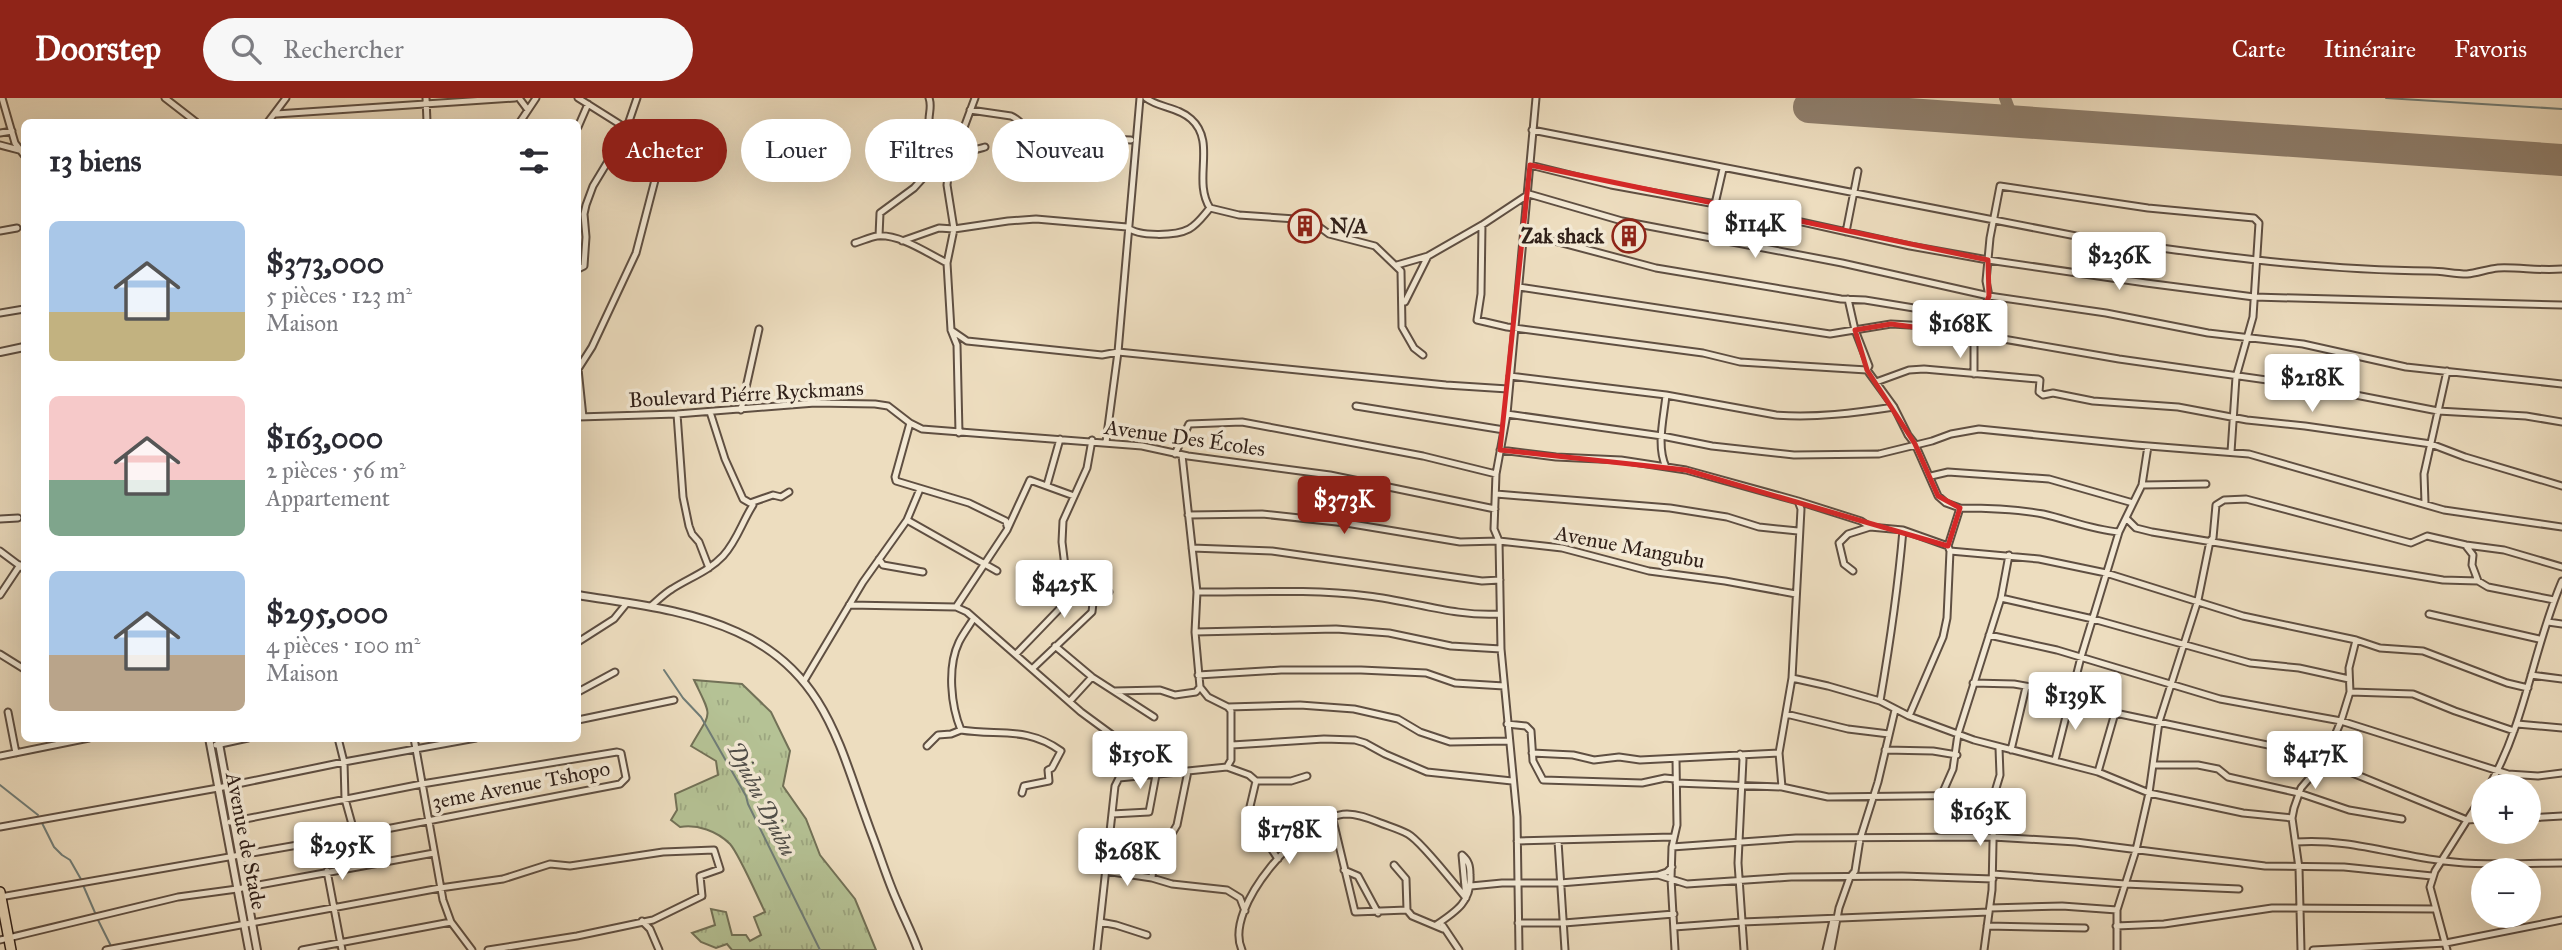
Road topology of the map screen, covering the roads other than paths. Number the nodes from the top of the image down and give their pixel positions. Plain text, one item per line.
1 (2, 98) edge
2 (286, 98) edge
3 (517, 98) edge
4 (536, 98) edge
5 (578, 98) edge
6 (637, 98) edge
7 (929, 98) edge
8 (975, 98) edge
9 (1140, 98) edge
10 (1146, 98) edge
11 (1536, 98) edge
12 (169, 99) edge
13 (426, 101) edge
14 (588, 104) junction
15 (528, 110) junction
16 (970, 110) junction
17 (276, 114) junction
18 (192, 119) edge
19 (271, 119) edge
20 (427, 119) edge
21 (522, 119) edge
22 (612, 119) edge
23 (630, 119) edge
24 (929, 119) edge
25 (967, 119) edge
26 (581, 120) edge
27 (1137, 130) junction
28 (1532, 130) junction
29 (12, 131) junction
30 (0, 133) edge
31 (1131, 139) junction
32 (0, 145) edge
33 (985, 147) dead end
34 (1136, 148) junction
35 (978, 149) edge
36 (19, 150) joint
37 (1530, 165) junction
38 (1723, 169) junction
39 (602, 171) edge
40 (1858, 171) dead end
41 (654, 182) edge
42 (919, 182) edge
43 (947, 182) edge
44 (1529, 194) junction
45 (1853, 194) junction
46 (1714, 204) junction
47 (1210, 208) junction
48 (581, 213) edge
49 (1993, 220) junction
50 (1482, 225) junction
51 (1127, 227) junction
52 (17, 228) dead end
53 (954, 229) junction
54 (0, 231) edge
55 (1846, 232) junction
56 (1525, 233) junction
57 (879, 236) junction
58 (902, 242) junction
59 (855, 243) dead end
60 (1428, 256) junction
61 (2256, 259) junction
62 (1987, 260) junction
63 (947, 263) junction
64 (1397, 265) junction
65 (581, 267) edge
66 (2562, 270) edge
67 (1519, 287) junction
68 (1989, 296) junction
69 (2254, 297) junction
70 (1848, 299) junction
71 (2562, 304) edge
72 (1403, 305) junction
73 (1920, 309) dead end
74 (21, 310) edge
75 (0, 313) edge
76 (1515, 328) junction
77 (759, 329) dead end
78 (951, 330) junction
79 (1855, 330) junction
80 (1975, 335) junction
81 (2248, 337) junction
82 (967, 341) junction
83 (957, 345) junction
84 (21, 348) edge
85 (0, 352) edge
86 (1118, 352) junction
87 (1102, 355) junction
88 (1423, 355) dead end
89 (581, 364) edge
90 (1115, 368) junction
91 (1867, 370) junction
92 (2447, 372) junction
93 (1974, 374) junction
94 (1510, 376) junction
95 (2236, 377) junction
96 (1876, 382) junction
97 (2562, 384) edge
98 (1508, 389) junction
99 (1666, 395) junction
100 (1356, 406) dead end
101 (1894, 407) junction
102 (741, 410) junction
103 (2438, 411) junction
104 (710, 412) junction
105 (677, 414) junction
106 (1507, 414) junction
107 (581, 417) edge
108 (2232, 418) junction
109 (2562, 422) edge
110 (910, 423) junction
111 (1504, 430) junction
112 (959, 433) junction
113 (1662, 436) junction
114 (1060, 439) junction
115 (1092, 440) junction
116 (1106, 442) junction
117 (1915, 444) junction
118 (2431, 444) junction
119 (2148, 446) junction
120 (1500, 450) junction
121 (2231, 452) junction
122 (1175, 454) junction
123 (1182, 455) junction
124 (1666, 467) junction
125 (1496, 474) junction
126 (1931, 477) junction
127 (2206, 484) dead end
128 (1048, 485) junction
129 (2142, 485) junction
130 (2562, 486) edge
131 (920, 489) junction
132 (789, 492) dead end
133 (1496, 494) junction
134 (1074, 496) junction
135 (1798, 501) junction
136 (750, 503) junction
137 (2133, 503) junction
138 (2424, 503) junction
139 (1960, 508) junction
140 (1495, 509) junction
141 (1188, 515) junction
142 (18, 517) dead end
143 (0, 519) edge
144 (907, 520) junction
145 (2127, 520) junction
146 (1007, 527) junction
147 (1870, 527) junction
148 (2562, 527) edge
149 (1903, 530) junction
150 (1798, 531) junction
151 (2119, 532) junction
152 (1499, 541) junction
153 (2210, 541) junction
154 (2466, 545) junction
155 (1192, 548) junction
156 (1949, 548) junction
157 (0, 551) edge
158 (2009, 555) junction
159 (879, 559) junction
160 (985, 565) junction
161 (21, 566) edge
162 (2562, 567) edge
163 (21, 568) edge
164 (709, 569) junction
165 (1853, 570) dead end
166 (923, 572) dead end
167 (997, 572) dead end
168 (2106, 573) junction
169 (1500, 580) junction
170 (2477, 581) junction
171 (2562, 581) edge
172 (1109, 592) dead end
173 (1198, 592) junction
174 (1796, 594) junction
175 (0, 595) edge
176 (581, 595) edge
177 (2001, 598) junction
178 (2198, 600) junction
179 (2554, 600) junction
180 (627, 603) junction
181 (849, 605) junction
182 (651, 606) junction
183 (956, 607) junction
184 (1500, 614) junction
185 (2429, 614) dead end
186 (974, 618) junction
187 (2093, 619) junction
188 (2548, 622) junction
189 (2562, 624) edge
190 (1195, 632) junction
191 (1989, 635) junction
192 (2539, 639) junction
193 (581, 640) edge
194 (2356, 640) junction
195 (2183, 644) junction
196 (1055, 646) junction
197 (1501, 649) junction
198 (0, 654) edge
199 (1016, 654) junction
200 (2081, 657) junction
201 (21, 666) edge
202 (1032, 668) junction
203 (615, 672) dead end
204 (1198, 675) junction
205 (2531, 675) junction
206 (1092, 677) junction
207 (1792, 678) junction
208 (2349, 678) junction
209 (2562, 679) edge
210 (804, 681) junction
211 (1973, 683) junction
212 (2171, 683) junction
213 (1504, 686) junction
214 (1200, 687) junction
215 (2026, 687) junction
216 (2528, 688) junction
217 (581, 690) edge
218 (1114, 691) junction
219 (2350, 692) junction
220 (2070, 697) junction
221 (674, 700) dead end
222 (1070, 701) junction
223 (1880, 701) junction
224 (1228, 707) junction
225 (1895, 710) junction
226 (8, 712) dead end
227 (2115, 713) junction
228 (1786, 714) junction
229 (1909, 716) junction
230 (1154, 717) dead end
231 (581, 719) edge
232 (2341, 720) junction
233 (2159, 722) junction
234 (1507, 724) junction
235 (2516, 728) junction
236 (2562, 728) edge
237 (961, 730) junction
238 (1889, 734) junction
239 (1958, 734) junction
240 (1115, 737) junction
241 (1508, 741) junction
242 (68, 742) edge
243 (210, 742) edge
244 (219, 742) edge
245 (341, 742) edge
246 (414, 742) edge
247 (456, 742) edge
248 (1161, 745) dead end
249 (1232, 745) junction
250 (927, 746) dead end
251 (1999, 748) junction
252 (415, 750) junction
253 (1885, 750) junction
254 (2011, 750) junction
255 (16, 752) junction
256 (1532, 753) junction
257 (1779, 753) junction
258 (1740, 754) junction
259 (1957, 755) junction
260 (0, 756) edge
261 (1676, 759) junction
262 (2054, 760) junction
263 (2324, 761) junction
264 (344, 762) junction
265 (2153, 765) junction
266 (1227, 767) junction
267 (1188, 771) junction
268 (2497, 771) junction
269 (2098, 772) junction
270 (2562, 773) edge
271 (2495, 774) edge
272 (1156, 775) junction
273 (1307, 776) dead end
274 (1119, 778) junction
275 (1512, 780) junction
276 (1256, 781) junction
277 (1676, 781) junction
278 (422, 784) junction
279 (1743, 785) junction
280 (227, 787) junction
281 (1782, 787) junction
282 (218, 789) junction
283 (1022, 793) dead end
284 (2148, 793) junction
285 (2299, 793) junction
286 (1942, 794) junction
287 (1994, 795) junction
288 (1872, 798) junction
289 (345, 799) junction
290 (1112, 814) junction
291 (2471, 814) edge
292 (1332, 816) junction
293 (2562, 816) edge
294 (2541, 817) edge
295 (2292, 818) junction
296 (2402, 819) dead end
297 (428, 820) junction
298 (2467, 820) junction
299 (2471, 820) edge
300 (234, 821) junction
301 (225, 823) junction
302 (0, 827) edge
303 (355, 835) junction
304 (1673, 837) junction
305 (1993, 837) junction
306 (1860, 839) junction
307 (1517, 841) junction
308 (1558, 841) junction
309 (1738, 842) junction
310 (2296, 842) junction
311 (1672, 847) junction
312 (2136, 850) junction
313 (434, 852) junction
314 (240, 854) junction
315 (231, 856) junction
316 (1278, 859) junction
317 (2442, 861) junction
318 (2562, 863) edge
319 (1394, 866) dead end
320 (355, 867) junction
321 (1672, 867) junction
322 (2300, 868) junction
323 (1344, 870) junction
324 (327, 871) junction
325 (1105, 872) junction
326 (1658, 875) junction
327 (1850, 875) junction
328 (1993, 876) junction
329 (2432, 876) junction
330 (1152, 877) junction
331 (1671, 879) junction
332 (1739, 880) junction
333 (1560, 883) junction
334 (1517, 884) junction
335 (2125, 884) junction
336 (1471, 886) junction
337 (246, 887) junction
338 (440, 888) junction
339 (237, 889) junction
340 (2239, 889) dead end
341 (0, 895) edge
342 (334, 908) junction
343 (2301, 908) junction
344 (2436, 909) junction
345 (1407, 910) junction
346 (1990, 910) junction
347 (2118, 910) junction
348 (1245, 911) junction
349 (1378, 913) junction
350 (1674, 914) junction
351 (1835, 918) junction
352 (1444, 920) junction
353 (2562, 920) edge
354 (642, 921) junction
355 (252, 922) junction
356 (451, 922) junction
357 (1100, 922) junction
358 (1742, 922) junction
359 (1518, 923) junction
360 (1564, 923) junction
361 (1436, 925) junction
362 (244, 926) junction
363 (1987, 926) junction
364 (2116, 926) junction
365 (1674, 927) junction
366 (2085, 928) dead end
367 (1443, 929) junction
368 (1147, 935) dead end
369 (4, 939) edge
370 (341, 943) junction
371 (2446, 943) junction
372 (10, 950) edge
373 (107, 950) edge
374 (249, 950) edge
375 (257, 950) edge
376 (302, 950) edge
377 (342, 950) edge
378 (472, 950) edge
379 (488, 950) edge
380 (659, 950) edge
381 (918, 950) edge
382 (1097, 950) edge
383 (1241, 950) edge
384 (1459, 950) edge
385 (1519, 950) edge
386 (1565, 950) edge
387 (1675, 950) edge
388 (1744, 950) edge
389 (1826, 950) edge
390 (1831, 950) edge
391 (1984, 950) edge
392 (2117, 950) edge
393 (2301, 950) edge
394 (2313, 950) edge
395 (2447, 950) edge

1 - 29 street
2 - 17 street
3 - 13 street
3 - 15 street
4 - 15 street
5 - 14 street
6 - 23 street
7 - 24 street
8 - 16 street
9 - 27 street
10 - 47 street
11 - 28 street
12 - 18 street
13 - 17 street
13 - 20 street
14 - 22 street
14 - 26 street
15 - 21 street
16 - 25 street
16 - 31 street
17 - 19 street
27 - 31 street
27 - 34 street
28 - 37 street
28 - 38 street
29 - 30 street
29 - 36 street
31 - 34 street
32 - 36 street
33 - 35 street
34 - 51 street
37 - 44 street
37 - 46 street
38 - 45 street
38 - 46 street
39 - 48 street
40 - 45 street
41 - 89 street
42 - 57 street
43 - 53 street
44 - 50 street
44 - 56 street
44 - 68 street
45 - 49 street
45 - 55 street
46 - 55 street
47 - 51 street
47 - 64 street
48 - 65 street
49 - 61 street
49 - 61 street
49 - 62 street
50 - 60 street
50 - 76 street
51 - 53 street
51 - 86 street
52 - 54 street
53 - 58 street
53 - 63 street
55 - 62 street
56 - 67 street
56 - 70 street
57 - 58 street
57 - 59 street
58 - 63 street
60 - 64 street
60 - 72 street
61 - 66 street
61 - 69 street
62 - 68 street
62 - 69 street
63 - 78 street
64 - 72 street
67 - 76 street
67 - 79 street
68 - 80 street
68 - 81 street
69 - 71 street
69 - 81 street
70 - 73 street
70 - 79 street
72 - 88 street
74 - 75 street
76 - 91 street
76 - 94 street
77 - 102 street
78 - 82 street
78 - 83 street
79 - 80 street
79 - 91 street
80 - 93 street
80 - 95 street
81 - 92 street
81 - 95 street
82 - 83 street
82 - 87 street
83 - 112 street
84 - 85 street
86 - 87 street
86 - 90 street
86 - 98 street
87 - 90 street
90 - 116 street
91 - 96 street
92 - 97 street
92 - 103 street
93 - 96 street
93 - 108 street
94 - 98 street
94 - 99 street
95 - 103 street
95 - 108 street
96 - 101 street
98 - 106 street
99 - 101 street
99 - 113 street
100 - 111 street
101 - 117 street
102 - 104 street, Boulevard Piérre Ryckmans
102 - 110 street, Boulevard Piérre Ryckmans
103 - 109 street
103 - 118 street
104 - 105 street, Boulevard Piérre Ryckmans
104 - 136 street
105 - 107 street, Boulevard Piérre Ryckmans
105 - 164 street
106 - 111 street
106 - 113 street
108 - 118 street
108 - 121 street
110 - 112 street, Avenue Des Écoles
110 - 131 street
111 - 120 street
112 - 114 street, Avenue Des Écoles
113 - 117 street
113 - 124 street
114 - 115 street, Avenue Des Écoles
114 - 128 street
115 - 116 street, Avenue Des Écoles
115 - 134 street
116 - 122 street, Avenue Des Écoles
117 - 119 street
117 - 126 street
118 - 130 street
118 - 138 street
119 - 121 street
119 - 129 street
120 - 124 street
120 - 125 street
121 - 138 street
122 - 123 street, Avenue Des Écoles
122 - 125 street
123 - 140 street, Avenue Des Écoles
123 - 141 street
124 - 135 street
125 - 133 street
126 - 137 street
126 - 139 street
127 - 129 street
128 - 134 street
128 - 146 street
129 - 137 street
131 - 144 street
131 - 146 street
132 - 136 street
133 - 140 street
133 - 150 street
134 - 199 street
135 - 147 street
135 - 150 street
136 - 164 street
137 - 145 street
138 - 148 street
139 - 151 street
139 - 156 street
140 - 152 street
141 - 152 street, Avenue Mangubu
141 - 155 street
142 - 143 street
144 - 159 street
144 - 160 street
145 - 151 street
145 - 153 street
146 - 160 street
147 - 149 street
147 - 165 street
149 - 156 street
149 - 223 street
150 - 174 street
151 - 168 street
152 - 169 street
152 - 174 street, Avenue Mangubu
153 - 154 street
153 - 170 street
153 - 178 street
154 - 162 street
154 - 170 street
155 - 169 street
155 - 173 street
156 - 158 street
156 - 229 street
157 - 161 street
158 - 168 street
158 - 177 street
159 - 166 street
159 - 181 street
160 - 167 street
160 - 183 street
163 - 175 street
164 - 182 street
168 - 178 street
168 - 187 street
169 - 184 street
170 - 179 street
171 - 179 street
172 - 196 street
173 - 184 street
173 - 190 street
174 - 207 street
176 - 180 street
177 - 187 street
177 - 191 street
178 - 194 street
178 - 195 street
179 - 188 street
180 - 182 street
180 - 193 street
181 - 183 street
181 - 210 street
182 - 210 street
183 - 186 street
184 - 197 street
185 - 192 street
186 - 199 street
186 - 237 street
187 - 195 street
187 - 200 street
188 - 189 street
188 - 192 street
190 - 197 street
190 - 204 street
191 - 200 street
191 - 211 street
192 - 205 street
194 - 208 street
194 - 216 street
195 - 208 street
195 - 212 street
196 - 202 street
196 - 206 street
197 - 213 street
198 - 201 street
199 - 202 street
200 - 212 street
200 - 220 street
202 - 222 street
203 - 217 street
204 - 213 street
204 - 214 street
205 - 209 street
205 - 216 street
206 - 218 street
206 - 222 street
207 - 223 street
207 - 228 street
208 - 219 street
210 - 381 street
211 - 215 street
211 - 239 street
212 - 232 street
212 - 233 street
213 - 234 street
214 - 218 street
214 - 224 street
215 - 220 street
215 - 254 street
216 - 235 street
218 - 230 street
219 - 232 street
219 - 235 street
220 - 227 street
220 - 262 street
221 - 231 street
222 - 240 street
223 - 225 street
224 - 241 street
224 - 249 street
225 - 229 street
225 - 238 street
226 - 255 street
227 - 233 street
227 - 269 street
228 - 238 street
228 - 257 street
229 - 239 street
232 - 263 street
232 - 268 street
233 - 263 street
233 - 265 street
234 - 241 street
234 - 256 street
235 - 236 street
235 - 268 street
237 - 250 street
237 - 283 street
238 - 253 street
239 - 251 street
239 - 259 street
240 - 248 street
240 - 274 street
241 - 275 street
242 - 255 street
243 - 282 street, Avenue de Stade
244 - 280 street
245 - 264 street
246 - 252 street
247 - 252 street
249 - 266 street
249 - 275 street
251 - 254 street
251 - 287 street
252 - 264 street
252 - 278 street
253 - 259 street
253 - 288 street
254 - 262 street
255 - 260 street
256 - 261 street
256 - 277 street
257 - 258 street
257 - 281 street
258 - 261 street
258 - 279 street
259 - 286 street
261 - 277 street
262 - 269 street
263 - 285 street
263 - 298 street
264 - 280 street
264 - 289 street
265 - 284 street
265 - 285 street
266 - 267 street
266 - 276 street
267 - 272 street
267 - 330 street
268 - 270 street
268 - 271 street
269 - 284 street
272 - 274 street
272 - 290 street
273 - 276 street
274 - 290 street
275 - 307 street
276 - 316 street
277 - 279 street
277 - 304 street
278 - 289 street, 3eme Avenue Tshopo
278 - 297 street
278 - 297 street, 3eme Avenue Tshopo
279 - 281 street
279 - 309 street
280 - 282 street
280 - 300 street
281 - 288 street
282 - 301 street, Avenue de Stade
282 - 302 street
284 - 295 street
284 - 312 street
285 - 295 street
285 - 296 street
286 - 287 street
286 - 288 street
287 - 305 street
288 - 306 street
289 - 300 street, 3eme Avenue Tshopo
289 - 303 street
290 - 325 street
291 - 298 street
292 - 316 street
292 - 323 street
292 - 336 street
293 - 294 street
295 - 310 street
297 - 303 street, 3eme Avenue Tshopo
297 - 313 street
298 - 299 street
298 - 317 street
300 - 301 street, 3eme Avenue Tshopo
300 - 314 street
301 - 315 street, Avenue de Stade
303 - 314 street, 3eme Avenue Tshopo
303 - 320 street
304 - 308 street
304 - 311 street
305 - 306 street
305 - 312 street
305 - 328 street
306 - 309 street
306 - 327 street
307 - 308 street
307 - 334 street
308 - 333 street
309 - 311 street
309 - 332 street
310 - 317 street
310 - 322 street
311 - 321 street
312 - 322 street
312 - 335 street
313 - 320 street
313 - 338 street
314 - 315 street, 3eme Avenue Tshopo
314 - 337 street
315 - 339 street, Avenue de Stade
315 - 341 street, 3eme Avenue Tshopo
316 - 348 street
317 - 318 street
317 - 329 street
319 - 345 street
320 - 324 street
321 - 326 street
321 - 331 street
322 - 329 street
322 - 343 street
323 - 349 street
323 - 349 street
324 - 337 street
324 - 342 street
325 - 330 street
325 - 357 street
326 - 331 street
326 - 333 street
327 - 328 street
327 - 332 street
327 - 351 street
328 - 335 street
328 - 346 street
329 - 344 street
330 - 348 street
331 - 332 street
331 - 350 street
332 - 358 street
333 - 334 street
333 - 360 street
334 - 336 street
334 - 359 street
335 - 340 street
335 - 347 street
336 - 352 street
337 - 339 street
337 - 355 street
338 - 342 street
338 - 354 street
338 - 356 street
339 - 362 street, Avenue de Stade
339 - 369 street
341 - 369 highway
342 - 355 street
342 - 370 street
343 - 344 street
343 - 364 street
343 - 393 street
344 - 371 street
345 - 349 street
345 - 361 street
346 - 347 street
346 - 351 street
346 - 363 street
347 - 364 street
348 - 383 street
350 - 360 street
350 - 365 street
351 - 358 street
351 - 389 street
351 - 390 street
352 - 361 street
352 - 367 street
353 - 371 street
354 - 379 street
354 - 380 street
355 - 362 street
355 - 375 street
356 - 370 street
356 - 378 street
357 - 368 street
357 - 382 street
358 - 365 street
358 - 388 street
359 - 360 street
359 - 385 street
360 - 386 street
361 - 367 street
362 - 373 street
362 - 374 street, Avenue de Stade
363 - 366 street
363 - 391 street
364 - 392 street
365 - 387 street
367 - 384 street
369 - 372 highway
370 - 376 street
370 - 377 street
371 - 394 street
371 - 395 street

